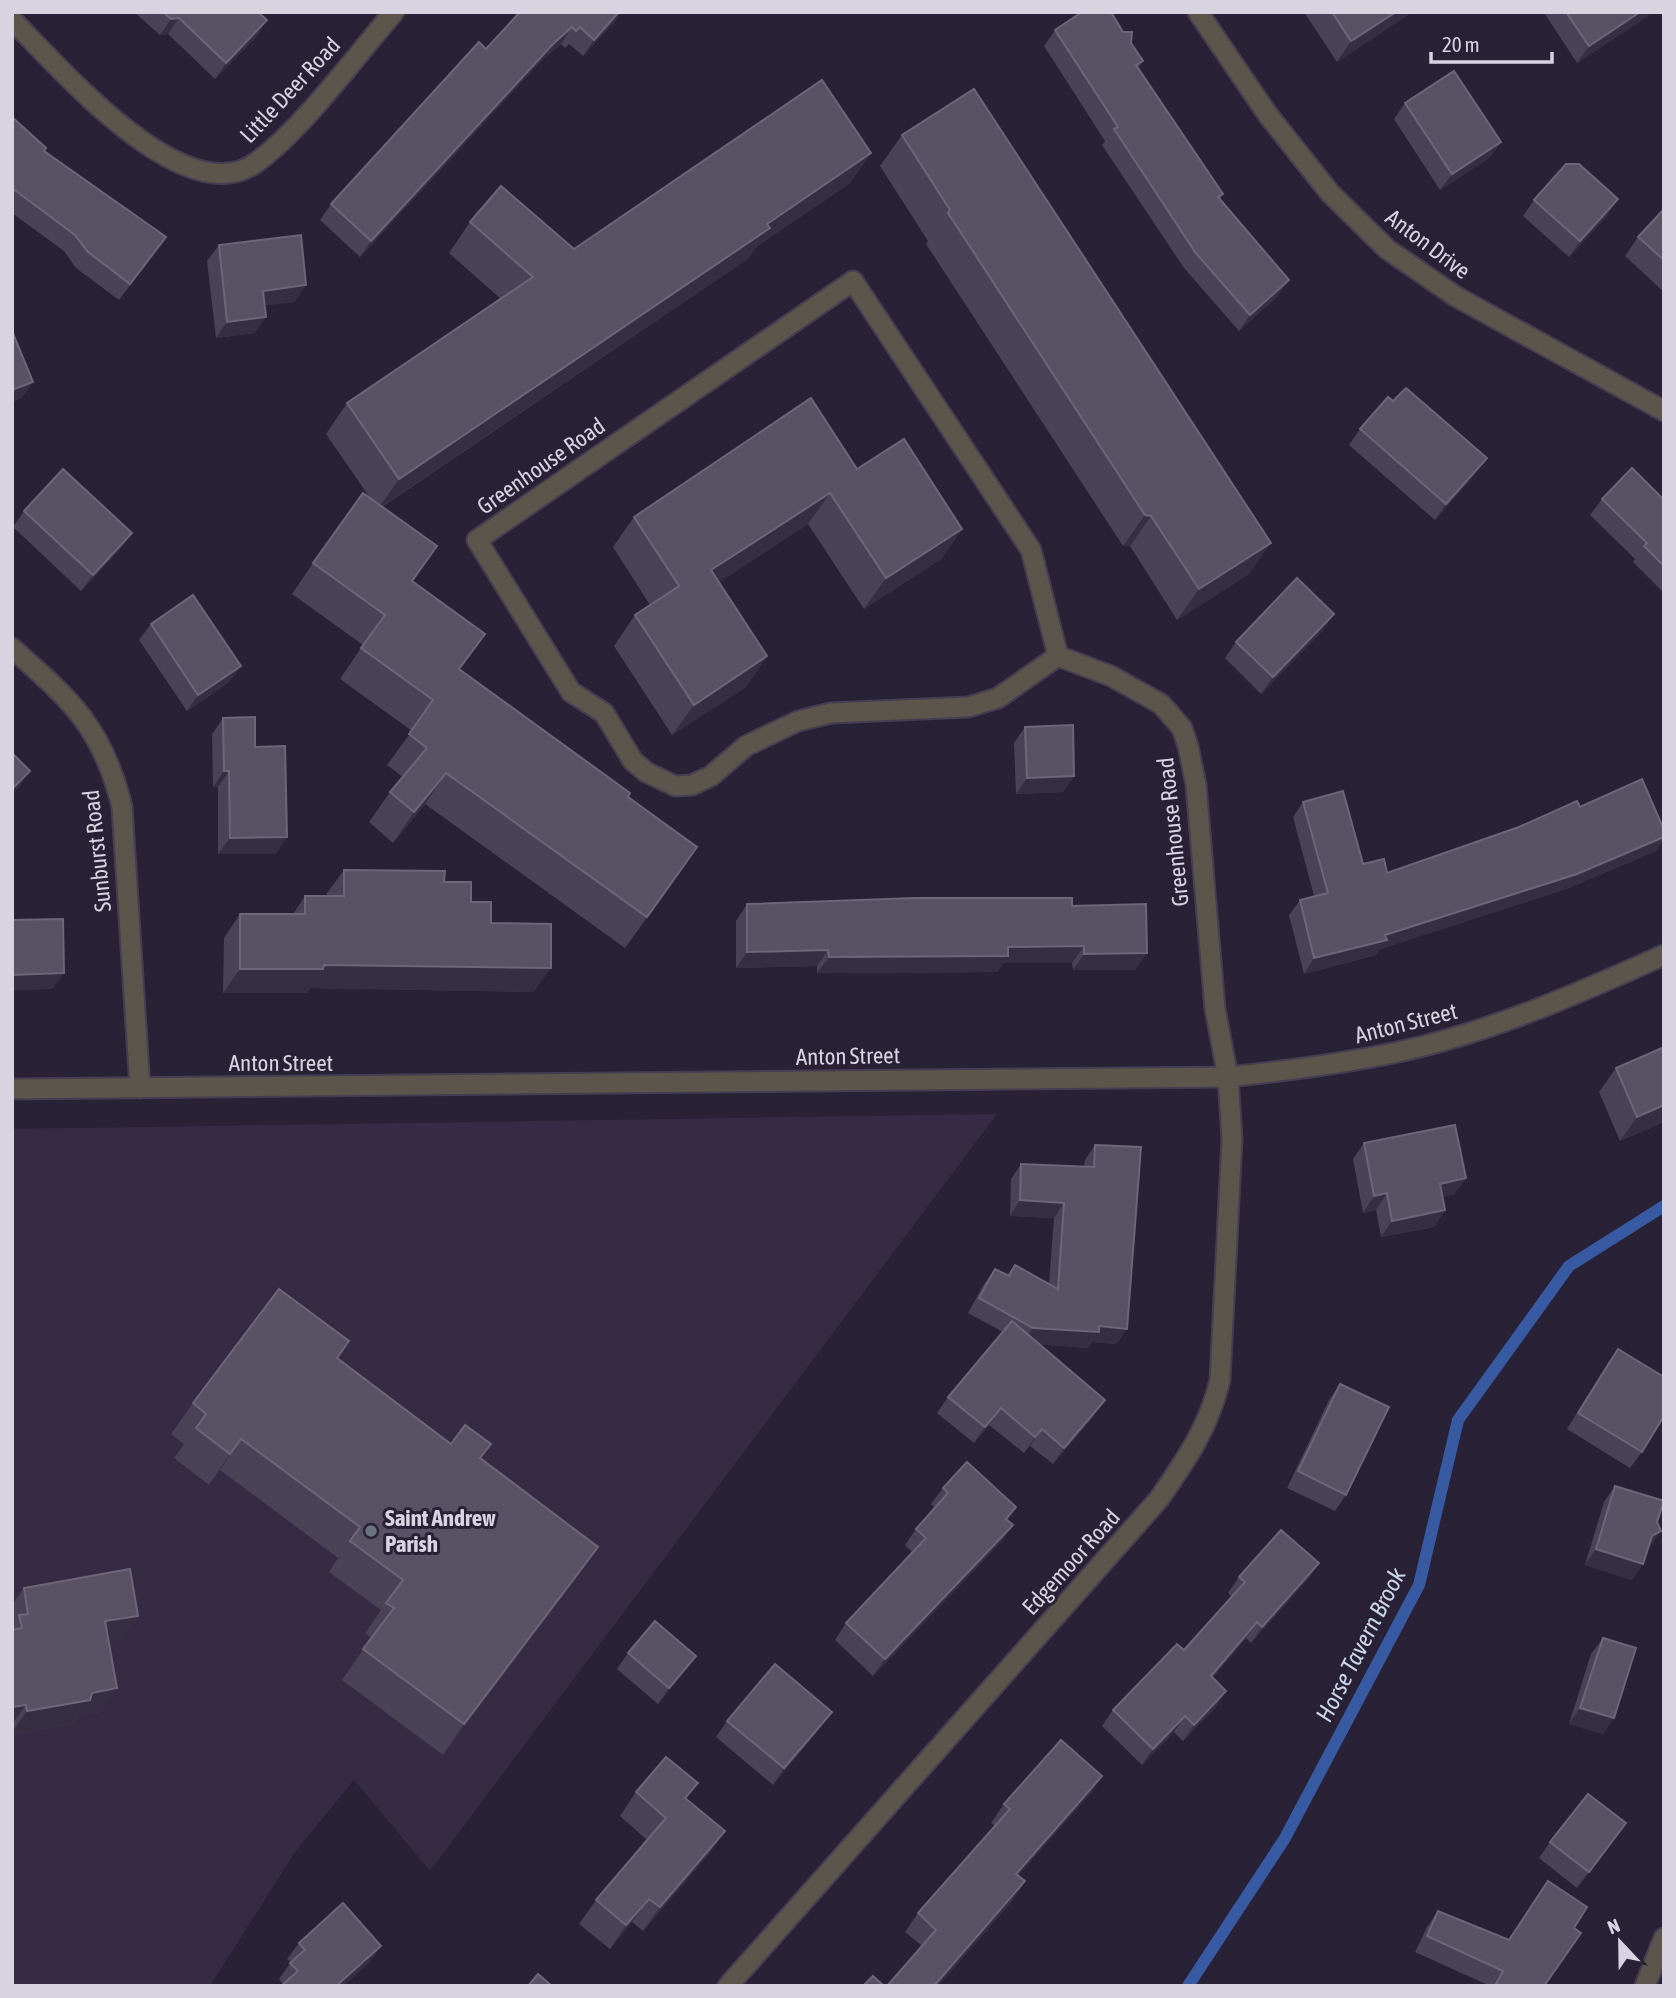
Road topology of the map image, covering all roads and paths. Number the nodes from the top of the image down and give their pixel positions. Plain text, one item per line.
1 (394, 12) edge
2 (1198, 12) edge
3 (12, 20) edge
4 (1664, 411) edge
5 (12, 648) edge
6 (1058, 656) junction
7 (1664, 955) edge
8 (1228, 1077) junction
9 (139, 1088) junction
10 (12, 1089) edge
11 (1664, 1938) edge
12 (728, 1986) edge
13 (1645, 1986) edge

1 - 3 street, Little Deer Road
2 - 4 street, Anton Drive
5 - 9 street, Sunburst Road
6 - 6 street, Greenhouse Road
6 - 8 street, Greenhouse Road
7 - 8 street, Anton Street
8 - 9 street, Anton Street
8 - 12 street, Edgemoor Road
9 - 10 street, Anton Street
11 - 13 street

